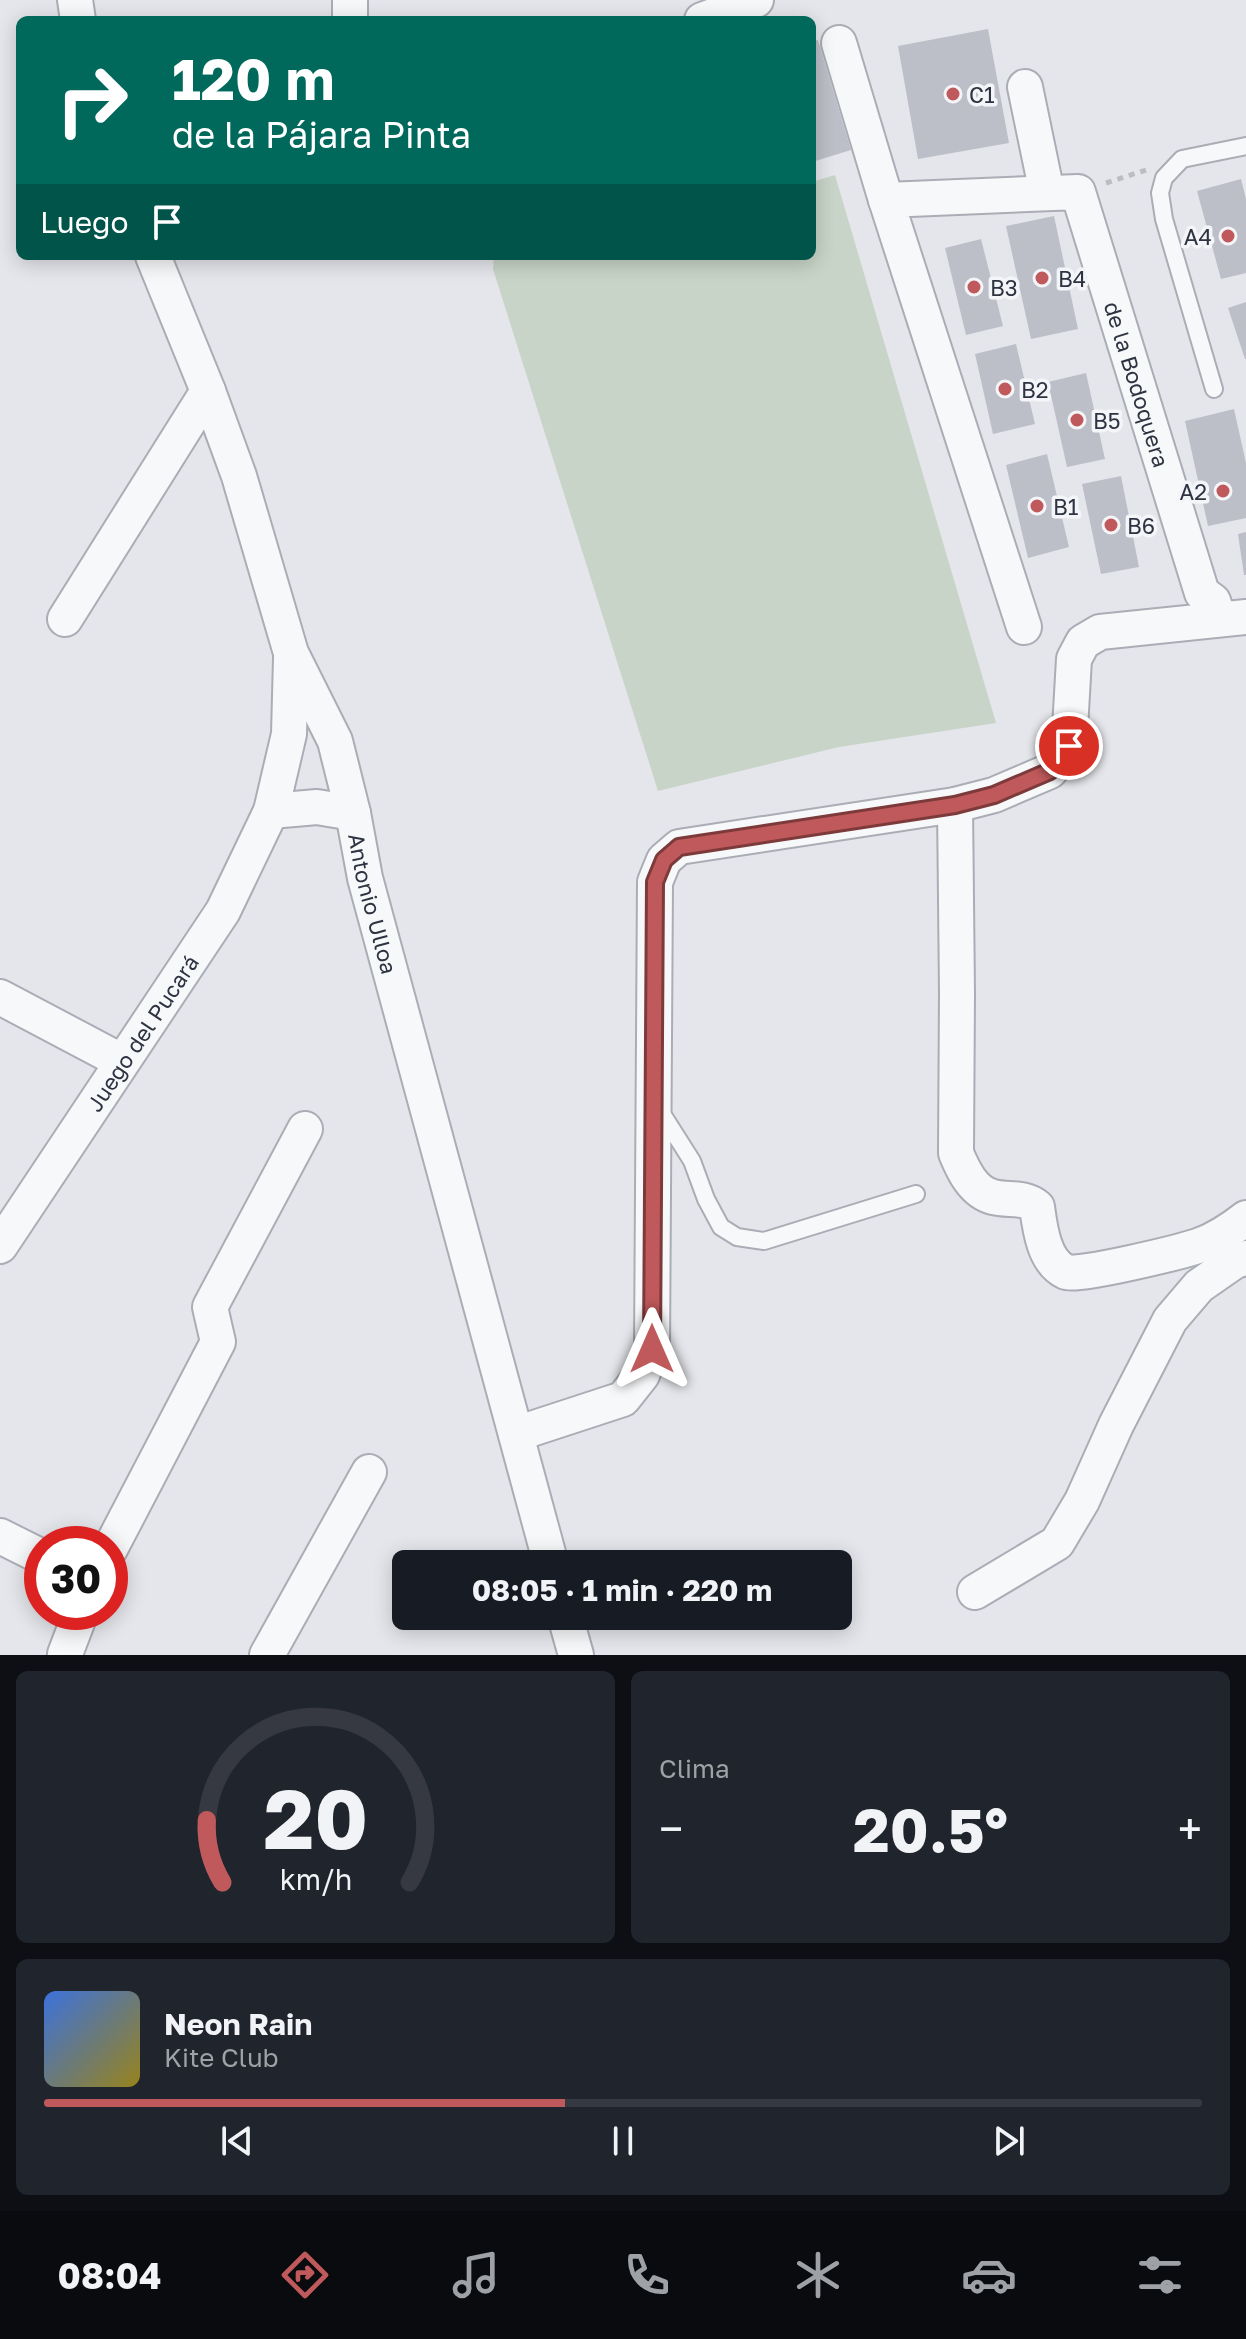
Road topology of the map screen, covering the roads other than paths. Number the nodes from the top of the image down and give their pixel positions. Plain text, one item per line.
1 (756, 0) edge
2 (713, 16) edge
3 (839, 43) dead end
4 (1025, 87) dead end
5 (1246, 146) edge
6 (1062, 192) junction
7 (886, 200) junction
8 (155, 260) edge
9 (1214, 389) dead end
10 (208, 391) junction
11 (1232, 618) edge
12 (65, 619) dead end
13 (1024, 627) dead end
14 (291, 653) junction
15 (955, 805) junction
16 (271, 811) junction
17 (353, 813) junction
18 (0, 997) edge
19 (121, 1061) junction
20 (654, 1101) junction
21 (305, 1129) dead end
22 (916, 1194) dead end
23 (1246, 1218) edge
24 (0, 1246) edge
25 (1246, 1258) edge
26 (516, 1434) junction
27 (369, 1472) dead end
28 (122, 1526) edge
29 (0, 1536) edge
30 (24, 1548) edge
31 (547, 1550) edge
32 (975, 1592) dead end
33 (74, 1630) edge
34 (569, 1630) edge
35 (65, 1654) edge
36 (267, 1655) edge
37 (576, 1655) edge

1 - 2 street
3 - 7 street
4 - 6 street, de la Bodoquera
5 - 9 lane
6 - 7 street
6 - 11 street, de la Bodoquera
7 - 13 street
8 - 10 street, Antonio Ulloa
10 - 12 street
10 - 14 street, Antonio Ulloa
11 - 15 street
14 - 16 street, Juego del Pucará
14 - 17 street, Antonio Ulloa
15 - 20 street
15 - 23 street
16 - 17 street
16 - 19 street, Juego del Pucará
17 - 26 street, Antonio Ulloa
18 - 19 street
19 - 24 street, Juego del Pucará
20 - 22 lane
20 - 26 street
21 - 28 street
25 - 32 street
26 - 31 street, Antonio Ulloa
27 - 36 street
29 - 30 street
33 - 35 street
34 - 37 street

